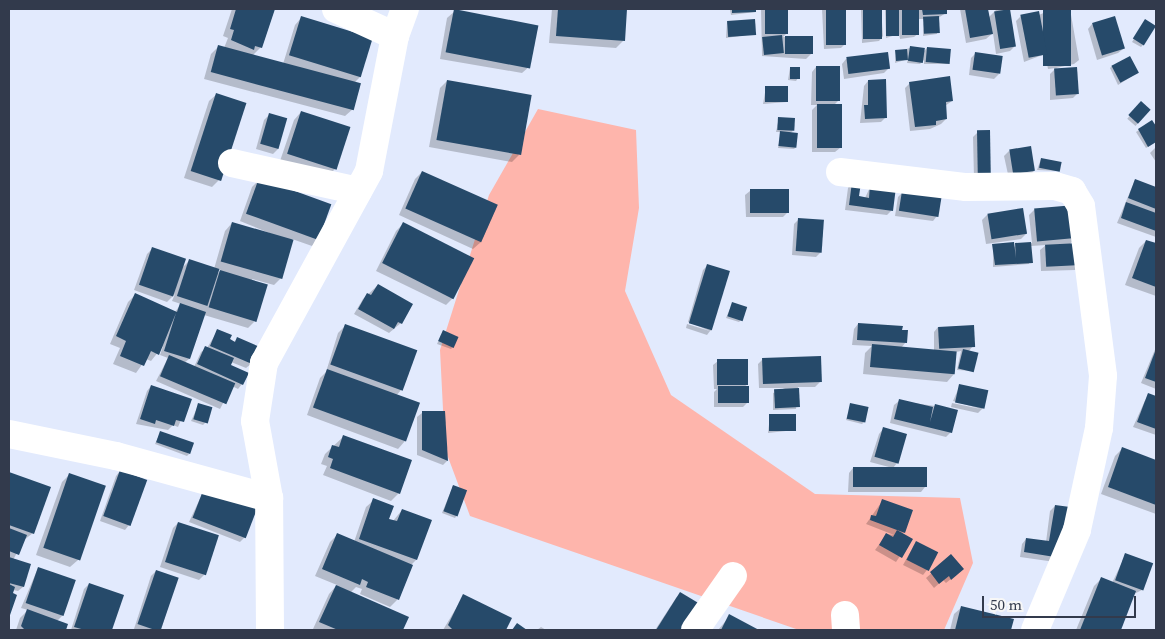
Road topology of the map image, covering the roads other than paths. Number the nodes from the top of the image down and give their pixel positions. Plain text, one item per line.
1 (336, 9) edge
2 (405, 9) edge
3 (395, 36) junction
4 (232, 163) dead end
5 (840, 172) dead end
6 (358, 191) junction
7 (9, 434) edge
8 (268, 498) junction
9 (733, 576) dead end
10 (270, 630) edge
11 (695, 630) edge
12 (1035, 630) edge

1 - 3 street
2 - 3 street
3 - 6 street
4 - 6 street
5 - 12 street
6 - 8 street
7 - 8 street
8 - 10 street
9 - 11 street

